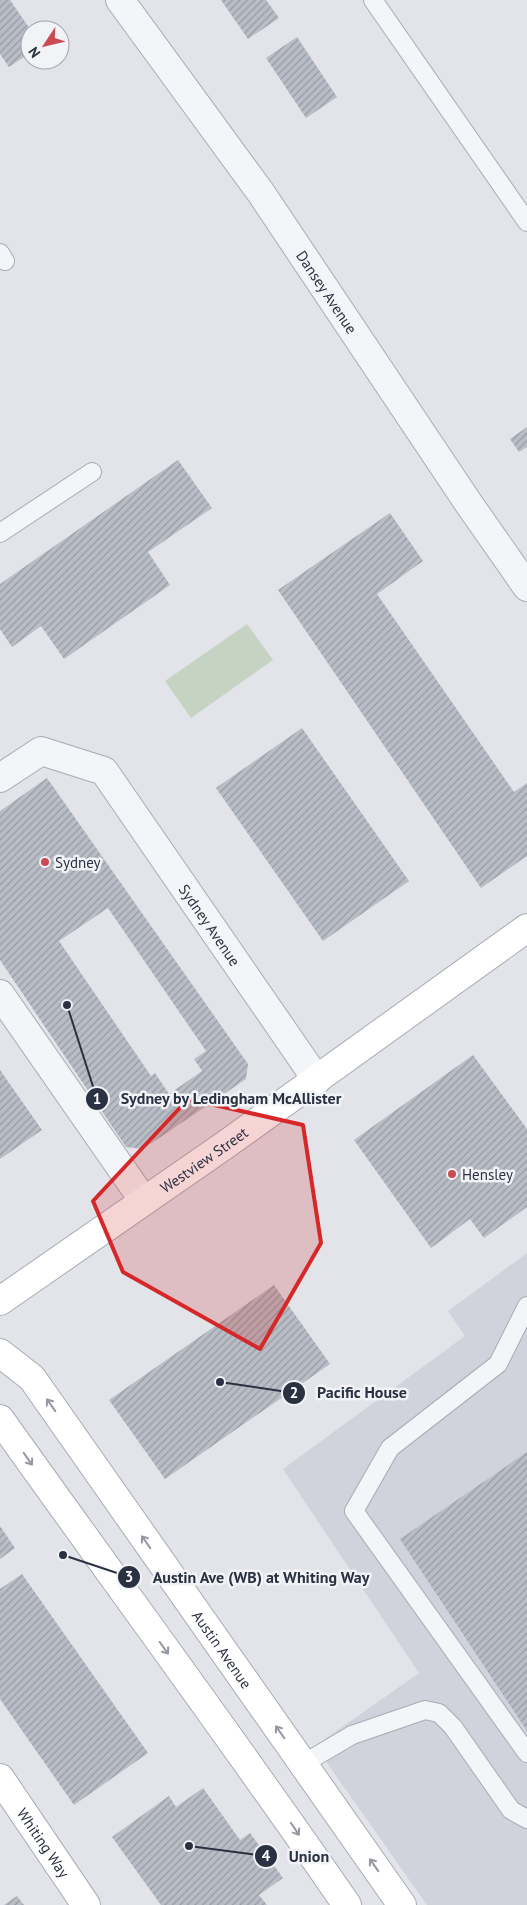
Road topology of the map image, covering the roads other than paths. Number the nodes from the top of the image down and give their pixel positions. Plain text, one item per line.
1 (120, 0) edge
2 (373, 0) edge
3 (527, 222) edge
4 (92, 472) dead end
5 (0, 533) edge
6 (527, 587) edge
7 (0, 778) edge
8 (527, 928) edge
9 (0, 994) edge
10 (317, 1080) junction
11 (144, 1201) junction
12 (0, 1301) edge
13 (527, 1306) edge
14 (0, 1353) edge
15 (0, 1419) edge
16 (527, 1752) edge
17 (303, 1764) junction
18 (0, 1778) edge
19 (267, 1789) junction
20 (527, 1819) edge
21 (86, 1905) edge
22 (347, 1905) edge
23 (402, 1905) edge

1 - 6 street, Dansey Avenue
2 - 3 lane
4 - 5 lane
7 - 10 street, Sydney Avenue
8 - 10 main road, Westview Street
9 - 11 street
10 - 11 main road, Westview Street
11 - 12 main road, Westview Street
13 - 16 lane
17 -> 14 main road, Austin Avenue
15 -> 19 main road
17 - 19 main road
17 - 20 lane
23 -> 17 main road, Austin Avenue
18 - 21 main road, Whiting Way
19 -> 22 main road

